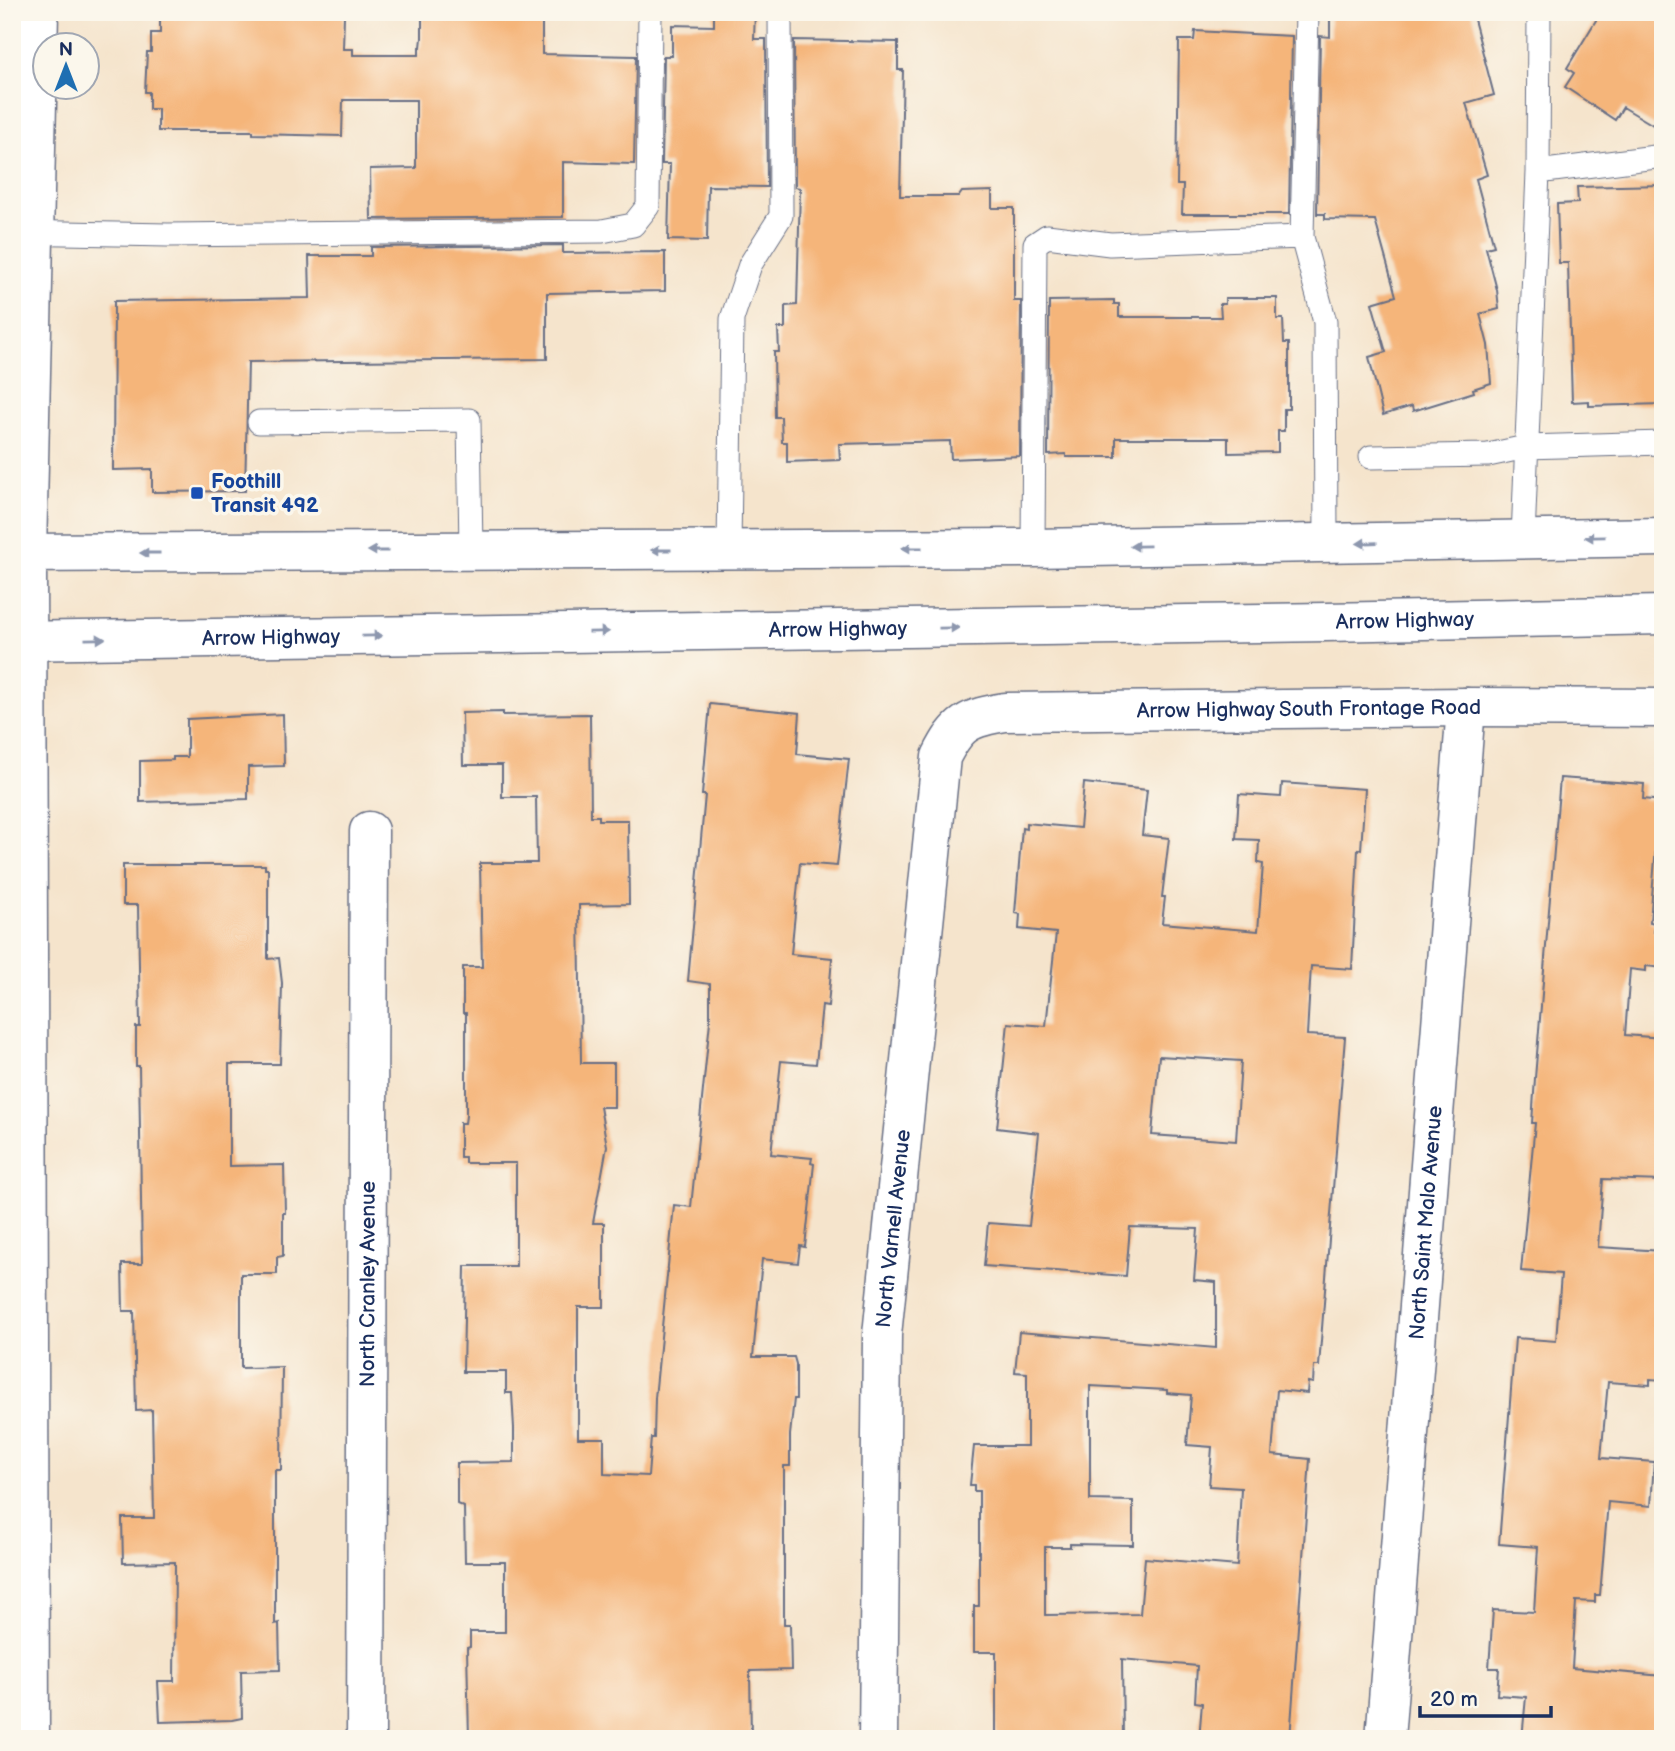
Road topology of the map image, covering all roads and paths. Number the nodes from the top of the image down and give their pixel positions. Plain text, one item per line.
1 (39, 12) edge
2 (650, 12) edge
3 (780, 12) edge
4 (1307, 12) edge
5 (1539, 12) edge
6 (1663, 156) edge
7 (1538, 172) junction
8 (24, 232) edge
9 (1302, 237) junction
10 (259, 422) dead end
11 (1663, 443) edge
12 (1526, 447) junction
13 (1371, 457) dead end
14 (1663, 537) edge
15 (1523, 538) junction
16 (1326, 544) junction
17 (1033, 548) junction
18 (729, 550) junction
19 (471, 551) junction
20 (20, 553) edge
21 (1663, 615) edge
22 (20, 640) edge
23 (1466, 707) junction
24 (1663, 708) edge
25 (959, 727) joint
26 (369, 831) dead end
27 (21, 907) edge
28 (30, 1739) edge
29 (366, 1739) edge
30 (878, 1739) edge
31 (1385, 1739) edge

1 - 8 street
2 - 8 lane
3 - 18 lane
4 - 9 lane
5 - 7 lane
6 - 7 lane
7 - 12 lane
8 - 20 street
9 - 16 lane
9 - 17 lane
10 - 19 lane
11 - 12 lane
12 - 13 lane
12 - 15 lane
14 -> 15 street
15 -> 16 street
16 -> 17 street
17 -> 18 street
18 -> 19 street
19 -> 20 street
20 - 22 street
22 -> 21 street, Arrow Highway
22 - 27 street
23 - 24 street, Arrow Highway South Frontage Road
23 - 25 street, Arrow Highway South Frontage Road
23 - 31 street, North Saint Malo Avenue
25 - 30 street, North Varnell Avenue
26 - 29 street, North Cranley Avenue
27 - 28 street

